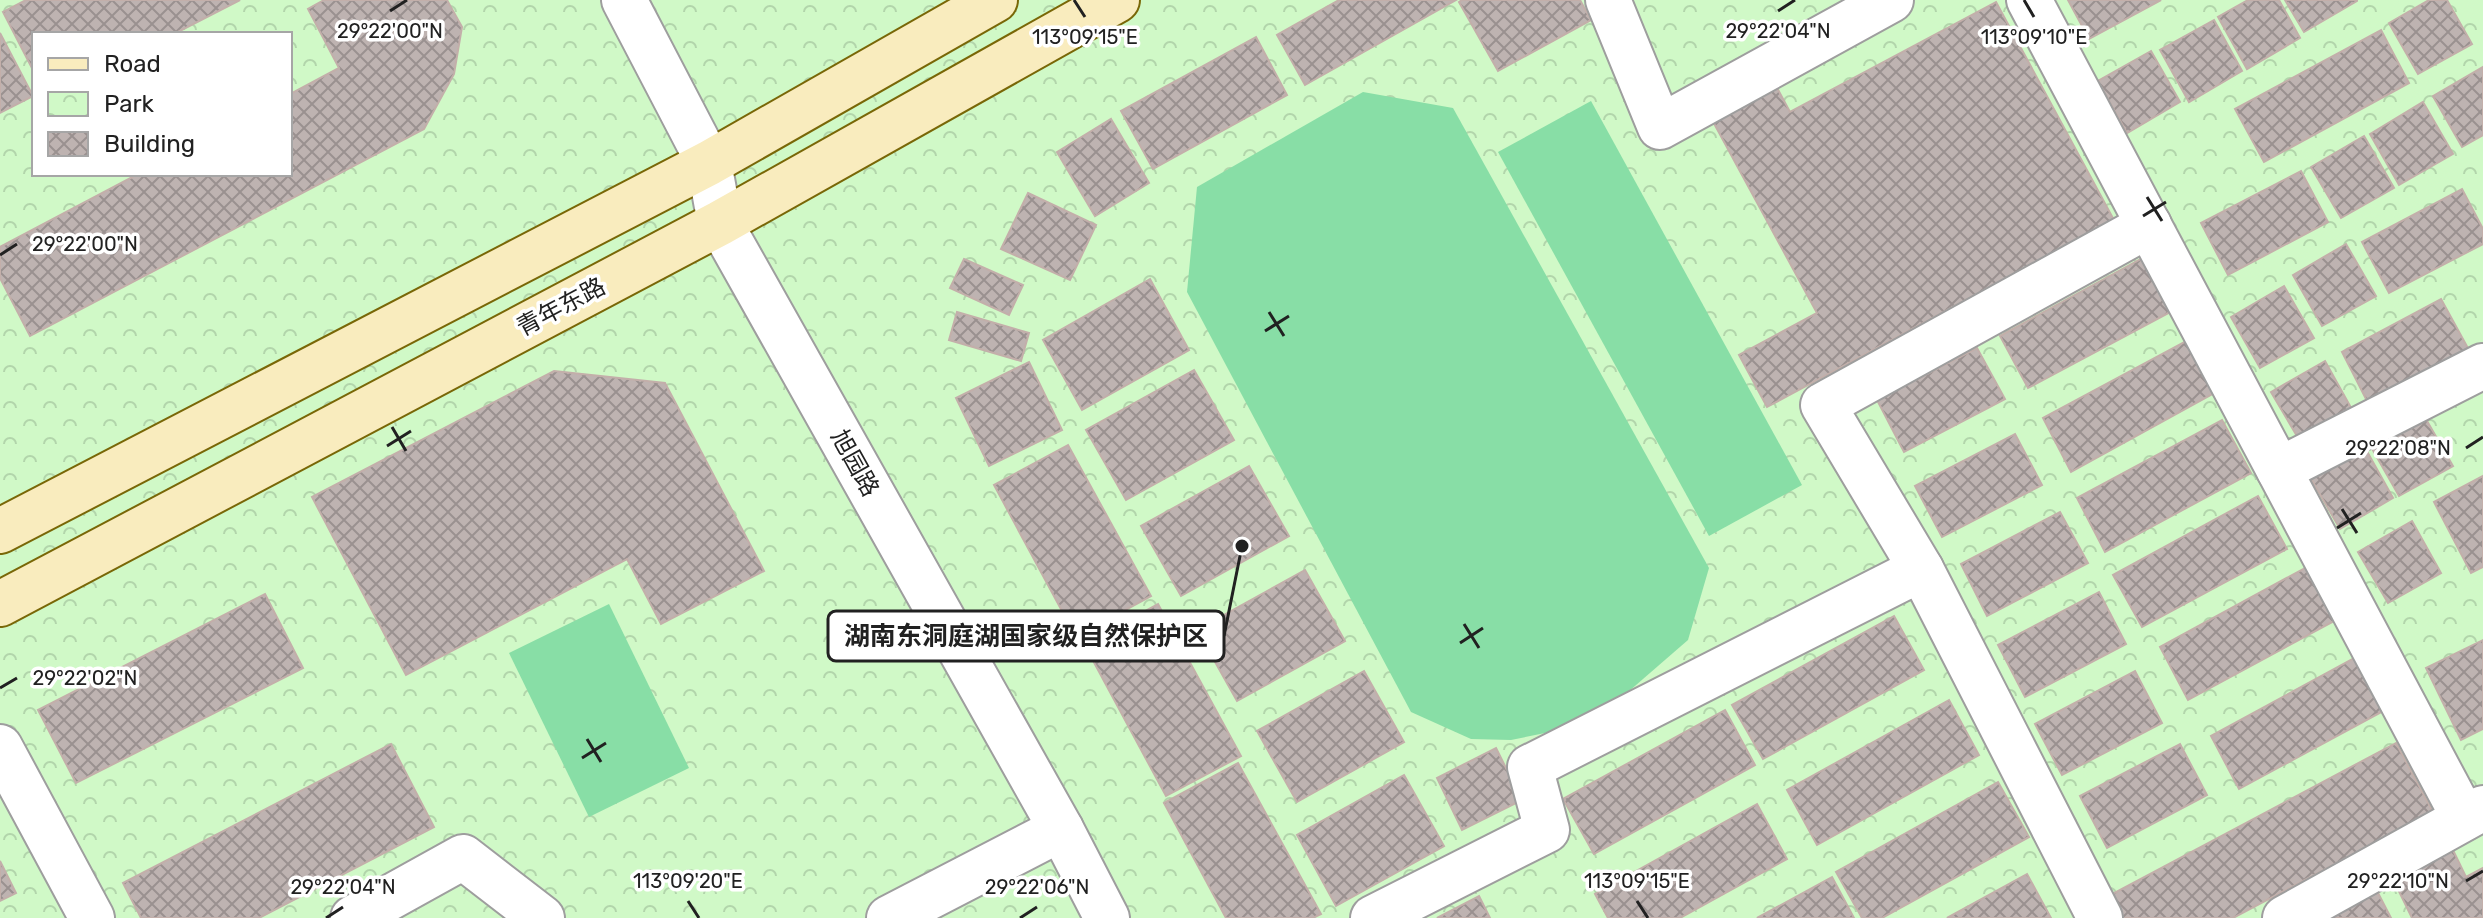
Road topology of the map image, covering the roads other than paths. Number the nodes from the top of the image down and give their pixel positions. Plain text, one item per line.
1 (624, 0) edge
2 (995, 0) edge
3 (1117, 0) edge
4 (1608, 0) edge
5 (1891, 0) edge
6 (2029, 0) edge
7 (709, 163) junction
8 (720, 223) junction
9 (2149, 225) junction
10 (2483, 366) edge
11 (2279, 470) junction
12 (0, 531) edge
13 (1921, 569) junction
14 (0, 604) edge
15 (0, 747) edge
16 (2474, 813) edge
17 (1061, 829) junction
18 (92, 918) edge
19 (353, 918) edge
20 (542, 918) edge
21 (889, 918) edge
22 (1107, 918) edge
23 (1373, 918) edge
24 (2100, 918) edge
25 (2285, 918) edge

1 - 7 street, 旭园路
2 - 7 main road
3 - 8 main road, 青年东路
4 - 5 street
6 - 9 street
7 - 8 street, 旭园路
7 - 12 main road
8 - 14 main road, 青年东路
8 - 17 street, 旭园路
9 - 11 street
9 - 13 street
10 - 11 street
11 - 16 street
13 - 23 street
13 - 24 street
15 - 18 street
16 - 25 street
17 - 21 street
17 - 22 street, 旭园路
19 - 20 street

